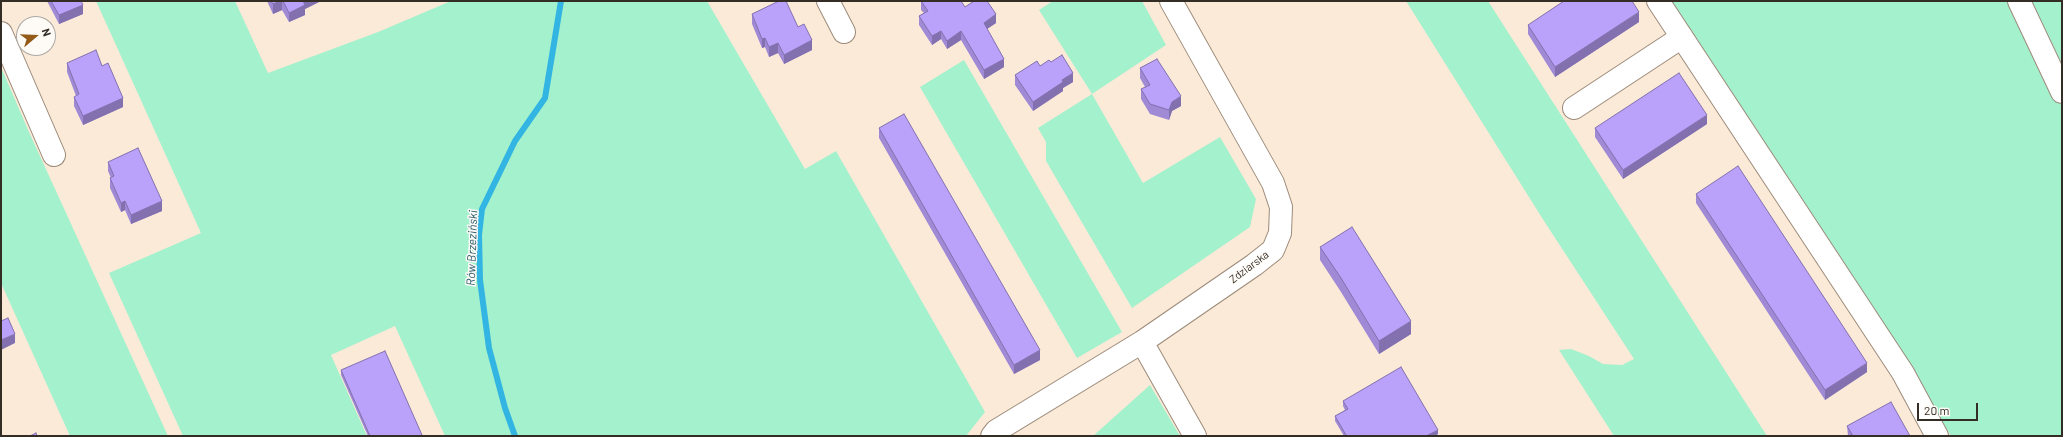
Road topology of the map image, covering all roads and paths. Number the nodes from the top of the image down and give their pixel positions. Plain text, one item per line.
1 (828, 1) edge
2 (1171, 1) edge
3 (1658, 1) edge
4 (2019, 1) edge
5 (844, 32) dead end
6 (1, 33) edge
7 (1682, 37) junction
8 (2062, 92) edge
9 (1574, 108) dead end
10 (54, 154) dead end
11 (1142, 342) junction
12 (992, 436) edge
13 (1195, 436) edge
14 (1937, 436) edge

1 - 5 street
2 - 11 street, Zdziarska
3 - 7 street
4 - 8 street
6 - 10 street
7 - 9 street
7 - 14 street
11 - 12 street, Zdziarska
11 - 13 street

